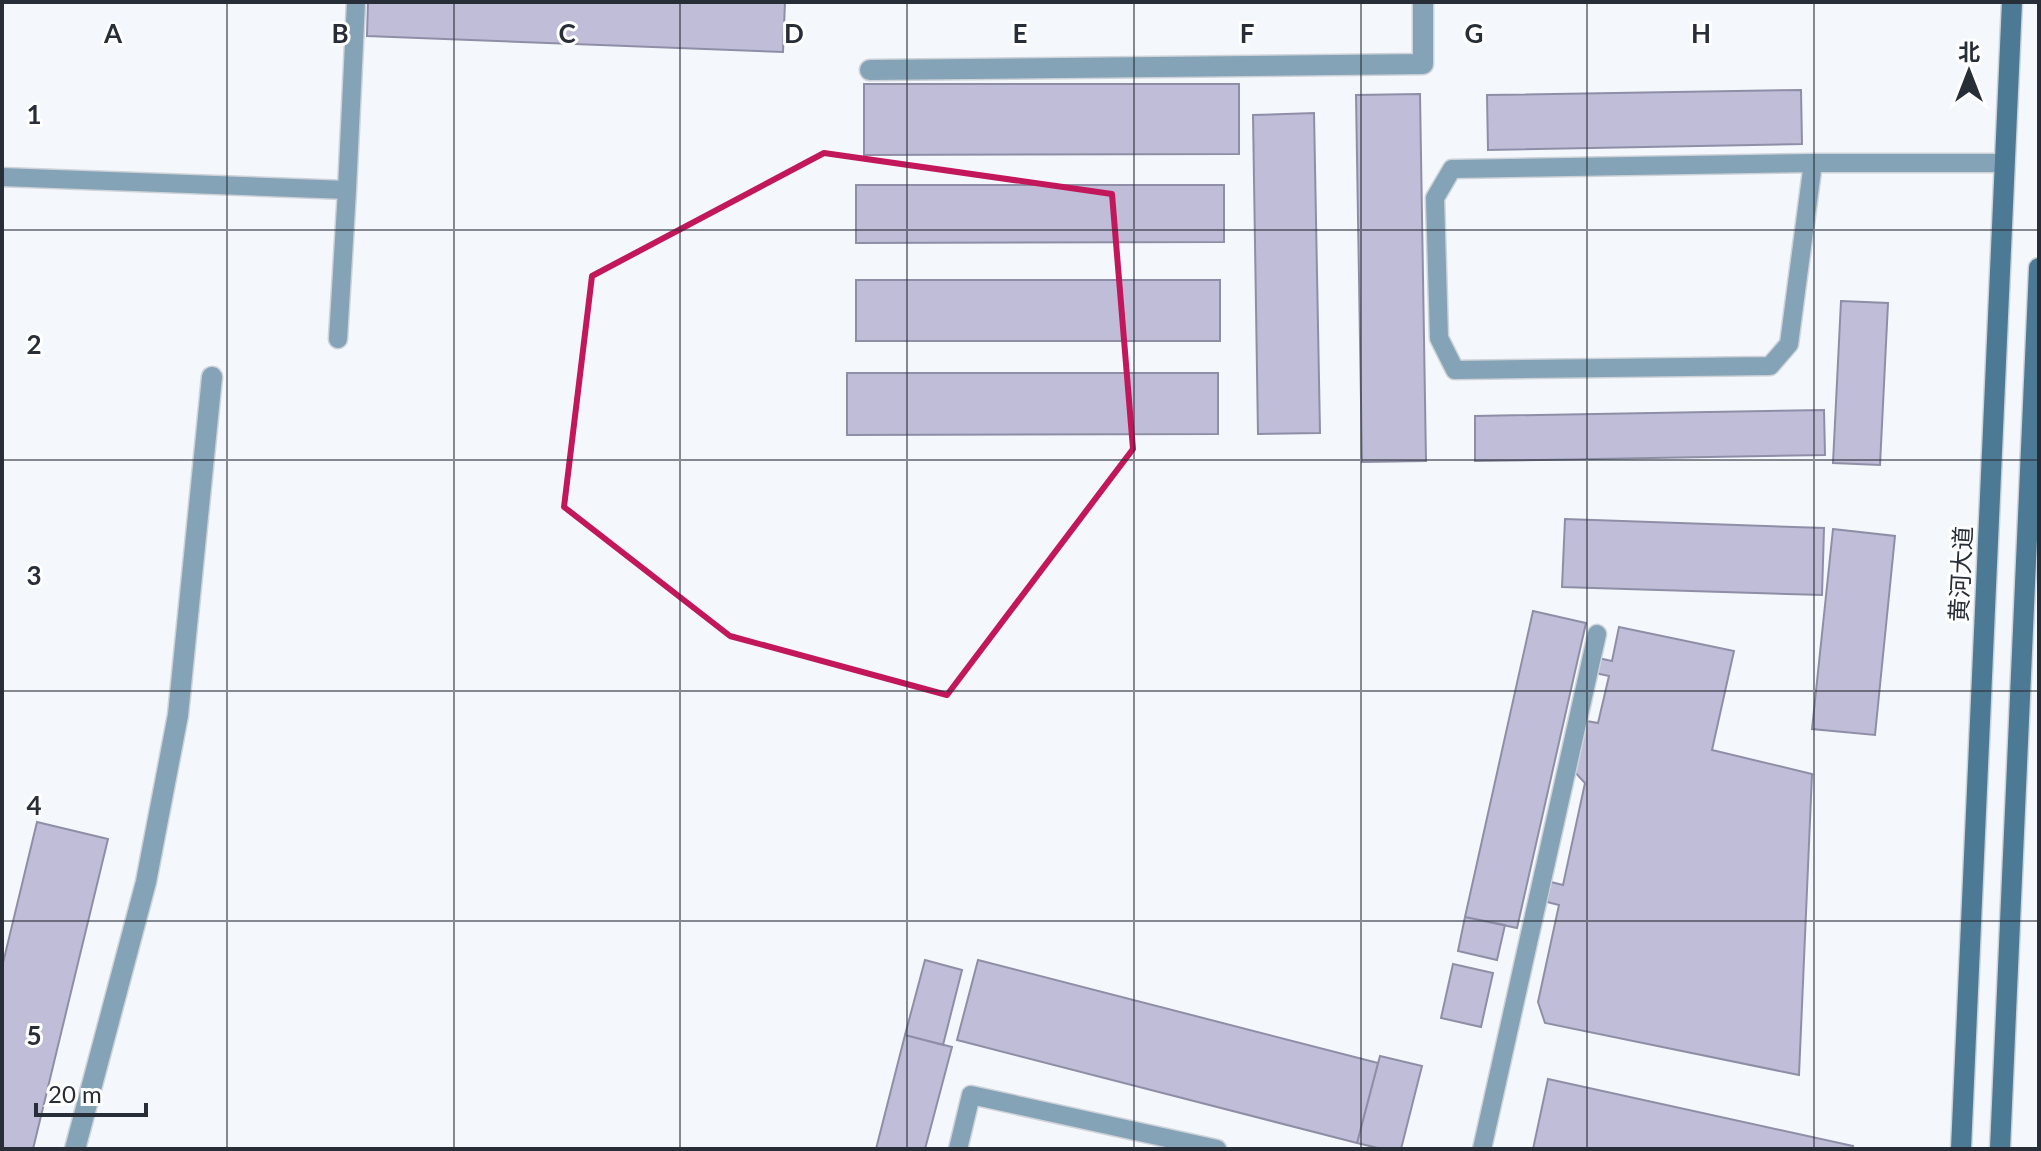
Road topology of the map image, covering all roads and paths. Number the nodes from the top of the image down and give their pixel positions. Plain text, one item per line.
1 (356, 2) edge
2 (1423, 2) edge
3 (2012, 2) edge
4 (870, 70) dead end
5 (1813, 163) junction
6 (2005, 163) junction
7 (2, 177) edge
8 (347, 190) junction
9 (2039, 268) edge
10 (338, 339) dead end
11 (212, 377) dead end
12 (1597, 634) dead end
13 (75, 1149) edge
14 (958, 1149) edge
15 (1217, 1149) edge
16 (1482, 1149) edge
17 (1961, 1149) edge
18 (2000, 1149) edge

1 - 8 lane
2 - 4 street
3 - 6 main road, 黄河大道
5 - 5 lane
5 - 6 lane
6 - 17 main road, 黄河大道
7 - 8 lane
8 - 10 lane
9 - 18 main road
11 - 13 street
12 - 16 lane
14 - 15 lane

